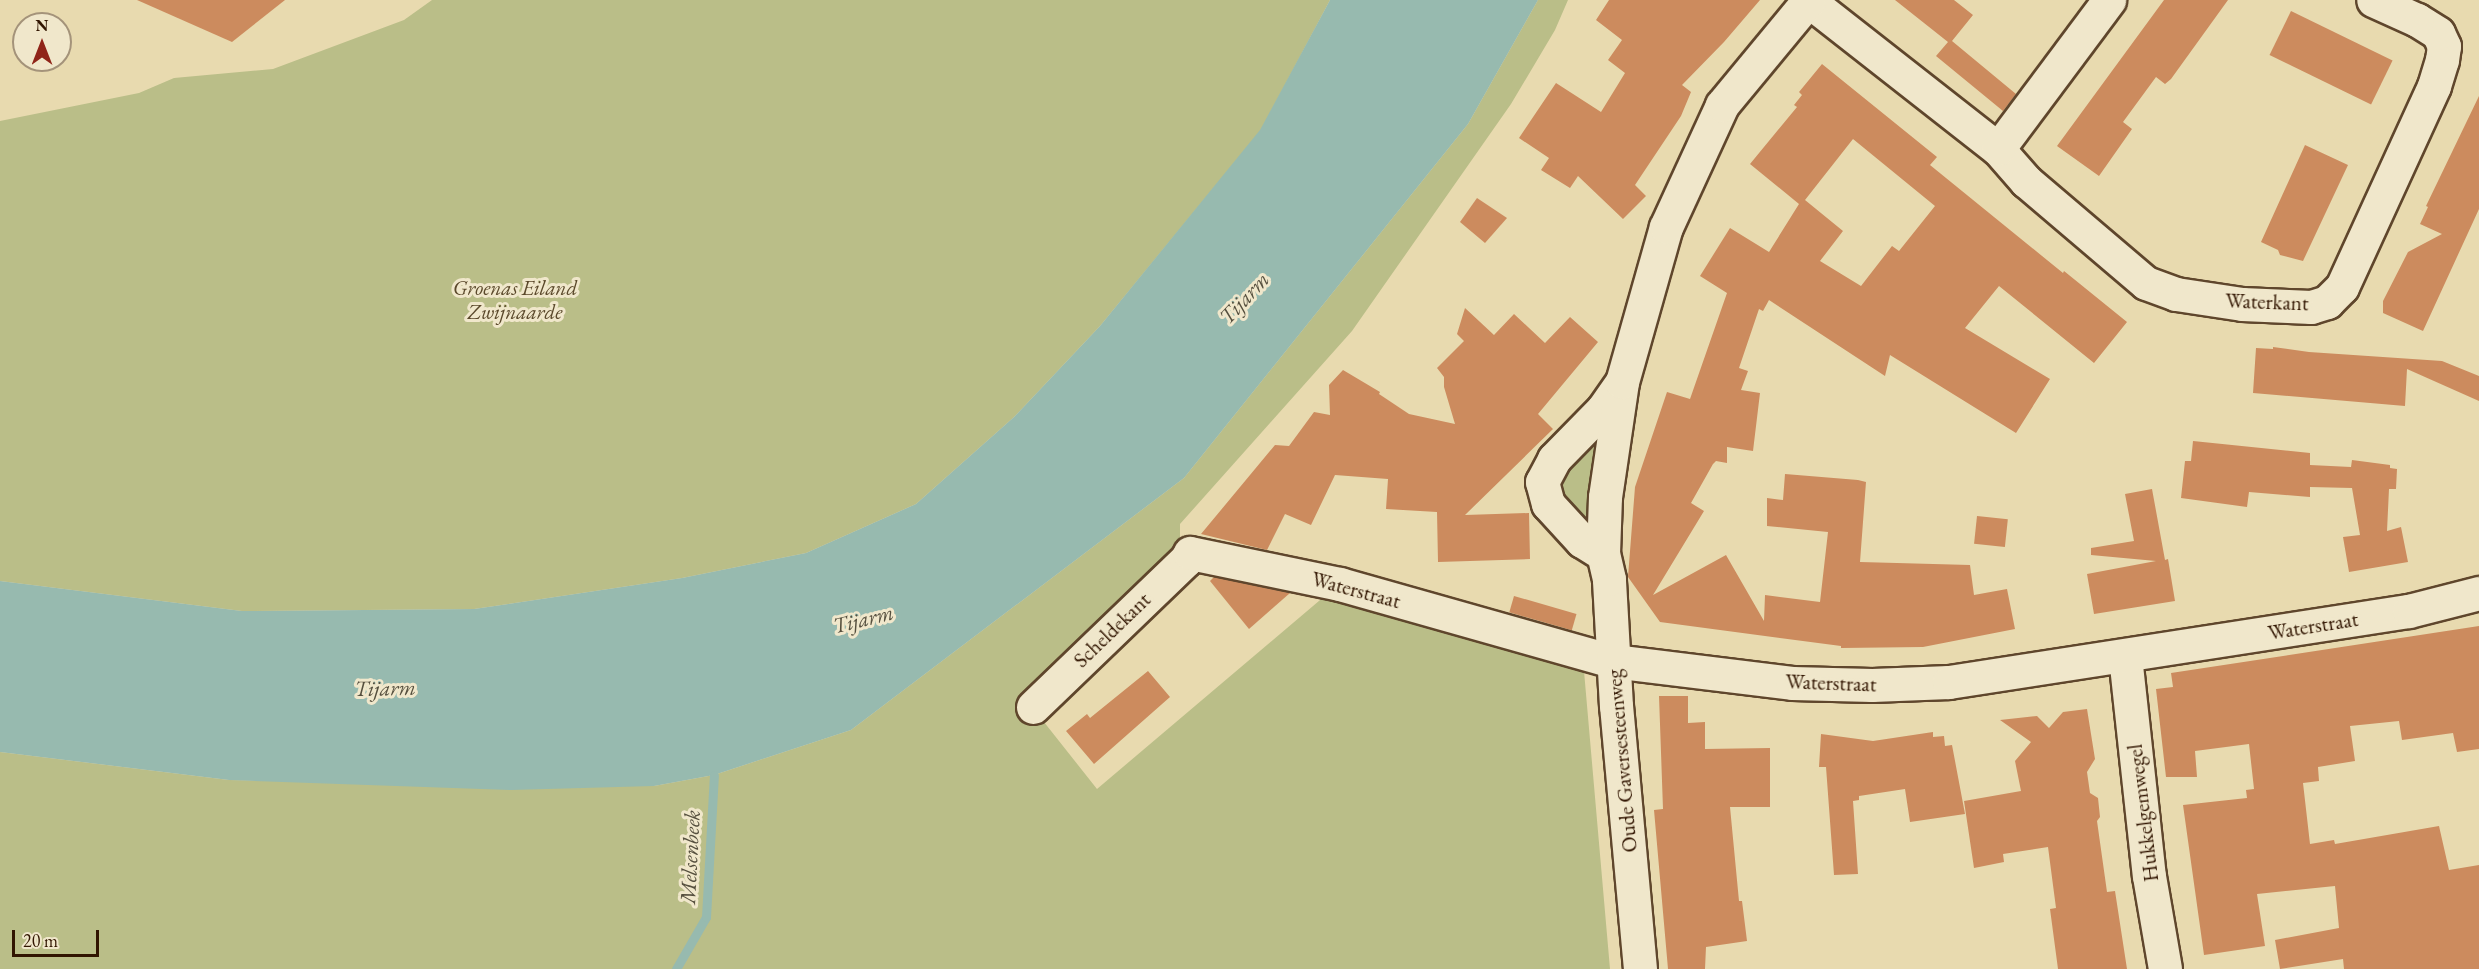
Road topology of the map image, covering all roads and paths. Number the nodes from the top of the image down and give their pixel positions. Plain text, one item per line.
1 (1809, 0) edge
2 (2109, 0) edge
3 (2373, 0) edge
4 (1998, 149) junction
5 (1622, 382) junction
6 (1190, 553) joint
7 (1603, 554) junction
8 (2479, 593) edge
9 (2125, 656) junction
10 (1613, 661) junction
11 (1033, 707) dead end
12 (1640, 969) edge
13 (2165, 969) edge

1 - 4 street, Waterkant
1 - 5 street, Oude Gaversesteenweg
2 - 4 street
3 - 4 street, Waterkant
5 - 7 street, Oude Gaversesteenweg
5 - 7 street, Oude Gaversesteenweg
6 - 10 street, Waterstraat
6 - 11 street, Scheldekant
7 - 10 street, Oude Gaversesteenweg
8 - 9 street, Waterstraat
9 - 10 street, Waterstraat
9 - 13 street, Hukkelgemwegel
10 - 12 street, Oude Gaversesteenweg

